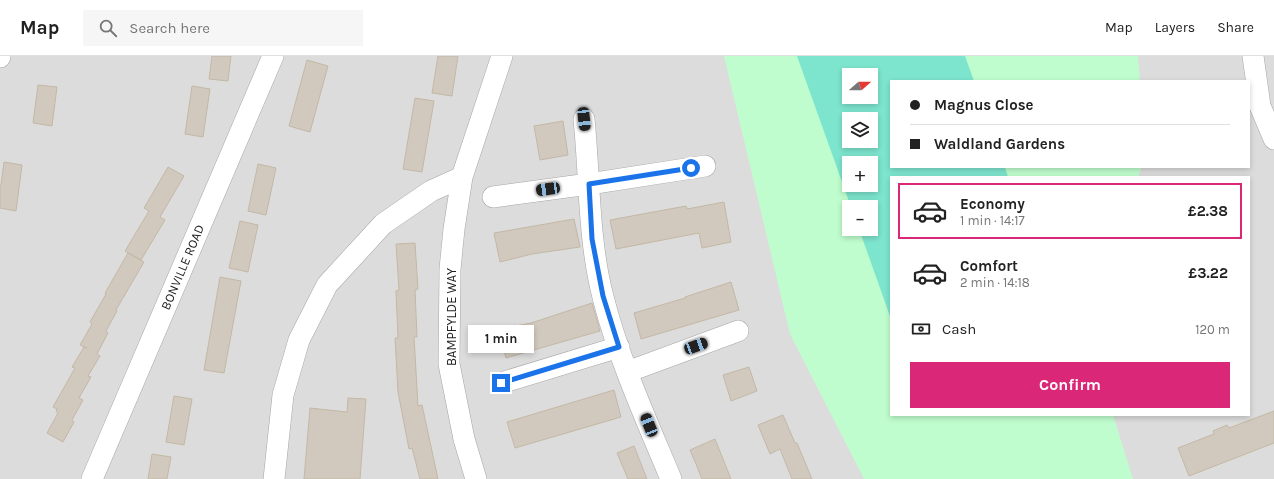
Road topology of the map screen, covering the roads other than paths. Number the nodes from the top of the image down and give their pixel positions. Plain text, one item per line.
1 (273, 56) edge
2 (502, 56) edge
3 (1253, 56) edge
4 (584, 119) dead end
5 (1274, 139) edge
6 (705, 166) dead end
7 (462, 177) junction
8 (589, 184) junction
9 (494, 197) dead end
10 (738, 332) dead end
11 (619, 347) junction
12 (627, 372) junction
13 (501, 383) dead end
14 (92, 479) edge
15 (274, 479) edge
16 (476, 479) edge
17 (671, 479) edge

1 - 14 street, BONVILLE ROAD
2 - 7 street, BAMPFYLDE WAY
3 - 5 street
4 - 8 street
6 - 8 street
7 - 15 street
7 - 16 street, BAMPFYLDE WAY
8 - 9 street
8 - 11 street
10 - 12 street
11 - 12 street
11 - 13 street
12 - 17 street

